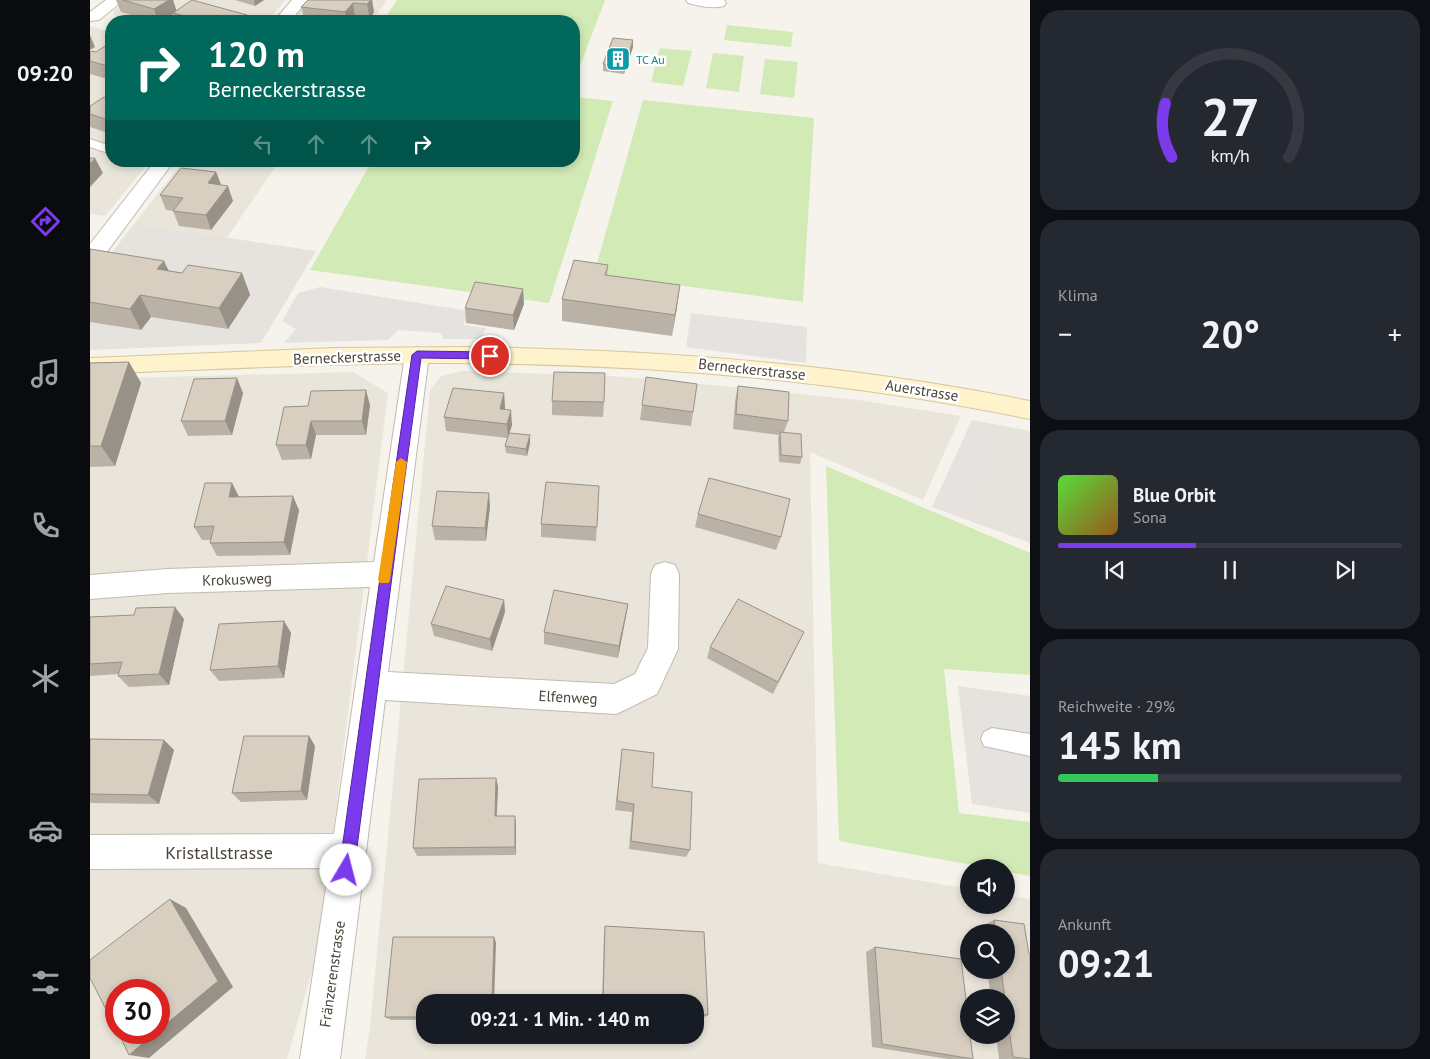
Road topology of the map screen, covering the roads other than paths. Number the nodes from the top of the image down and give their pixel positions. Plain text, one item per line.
1 (116, 0) edge
2 (300, 0) edge
3 (694, 0) edge
4 (718, 4) dead end
5 (287, 15) edge
6 (92, 17) edge
7 (105, 20) edge
8 (90, 143) edge
9 (105, 148) edge
10 (155, 167) edge
11 (90, 259) edge
12 (417, 355) junction
13 (90, 366) edge
14 (814, 375) joint
15 (1030, 410) edge
16 (385, 574) junction
17 (665, 574) dead end
18 (90, 587) edge
19 (372, 685) junction
20 (992, 739) dead end
21 (1030, 745) edge
22 (349, 851) junction
23 (90, 852) edge
24 (320, 1059) edge

1 - 6 street
2 - 5 street
3 - 4 street
6 - 7 street
8 - 9 lane
10 - 11 street
12 - 13 main road, Berneckerstrasse
12 - 14 main road, Berneckerstrasse
12 - 16 street, Fränzerenstrasse
14 - 15 main road, Auerstrasse
16 - 18 street, Krokusweg
16 - 19 street, Fränzerenstrasse
17 - 19 street, Elfenweg
19 - 22 street, Fränzerenstrasse
20 - 21 lane
22 - 23 street, Kristallstrasse
22 - 24 street, Fränzerenstrasse

